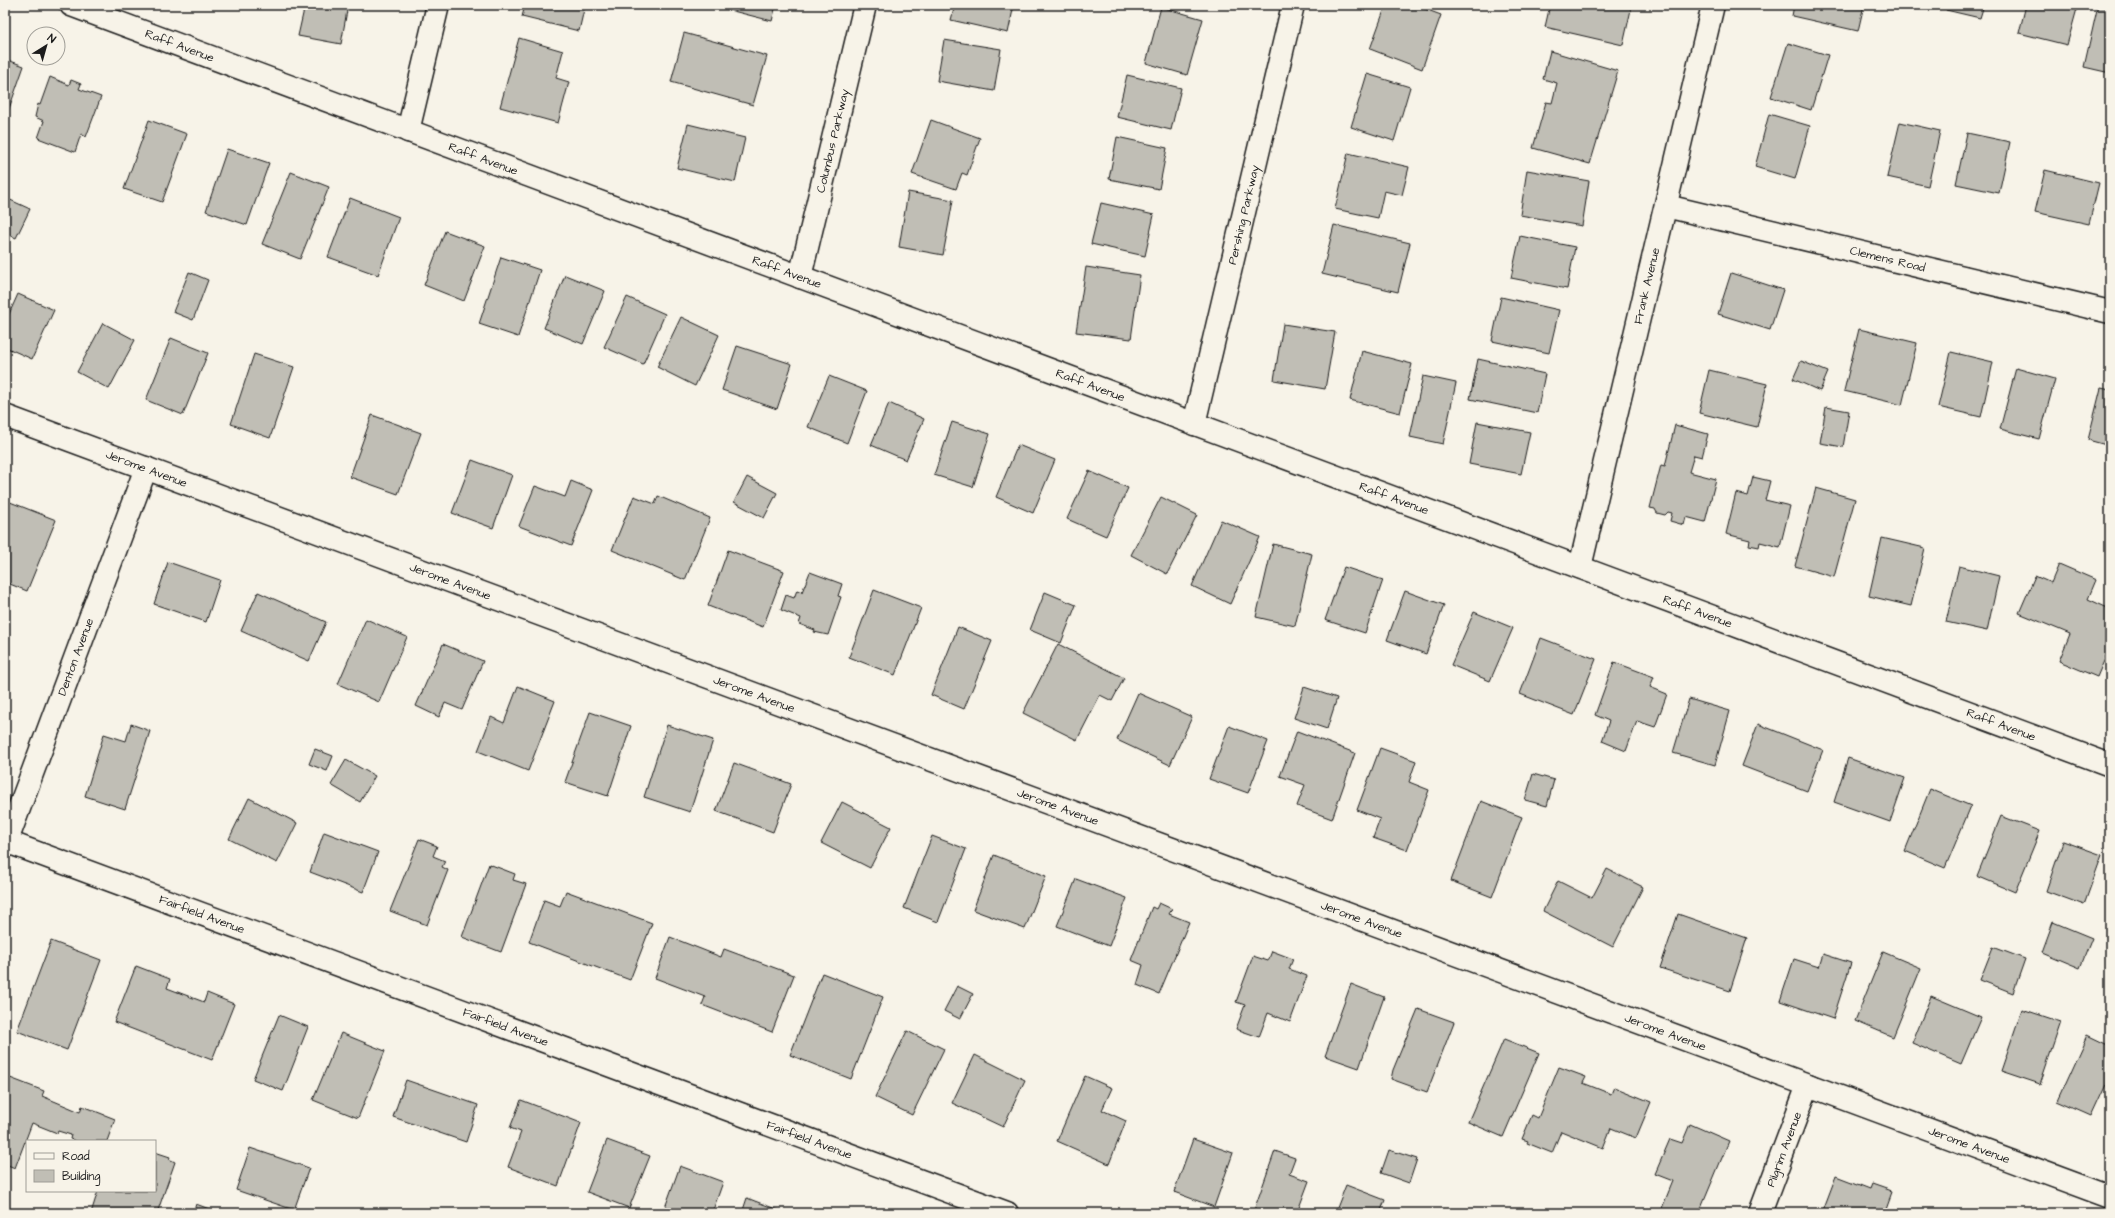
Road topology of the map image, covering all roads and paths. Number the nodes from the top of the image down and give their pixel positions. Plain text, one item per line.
1 (71, 5) edge
2 (438, 5) edge
3 (865, 5) edge
4 (1293, 5) edge
5 (1713, 5) edge
6 (408, 131) junction
7 (1666, 206) junction
8 (800, 277) junction
9 (2110, 312) edge
10 (5, 416) edge
11 (1194, 424) junction
12 (146, 468) junction
13 (1580, 567) junction
14 (2110, 765) edge
15 (6, 843) edge
16 (1808, 1085) junction
17 (2110, 1197) edge
18 (1007, 1213) edge
19 (1760, 1213) edge

1 - 6 street, Raff Avenue
2 - 6 street
3 - 8 street, Columbus Parkway
4 - 11 street, Pershing Parkway
5 - 7 street, Frank Avenue
6 - 8 street, Raff Avenue
7 - 9 street, Clemens Road
7 - 13 street, Frank Avenue
8 - 11 street, Raff Avenue
10 - 12 street, Jerome Avenue
11 - 13 street, Raff Avenue
12 - 15 street, Denton Avenue
12 - 16 street, Jerome Avenue
13 - 14 street, Raff Avenue
15 - 18 street, Fairfield Avenue
16 - 17 street, Jerome Avenue
16 - 19 street, Pilgrim Avenue

